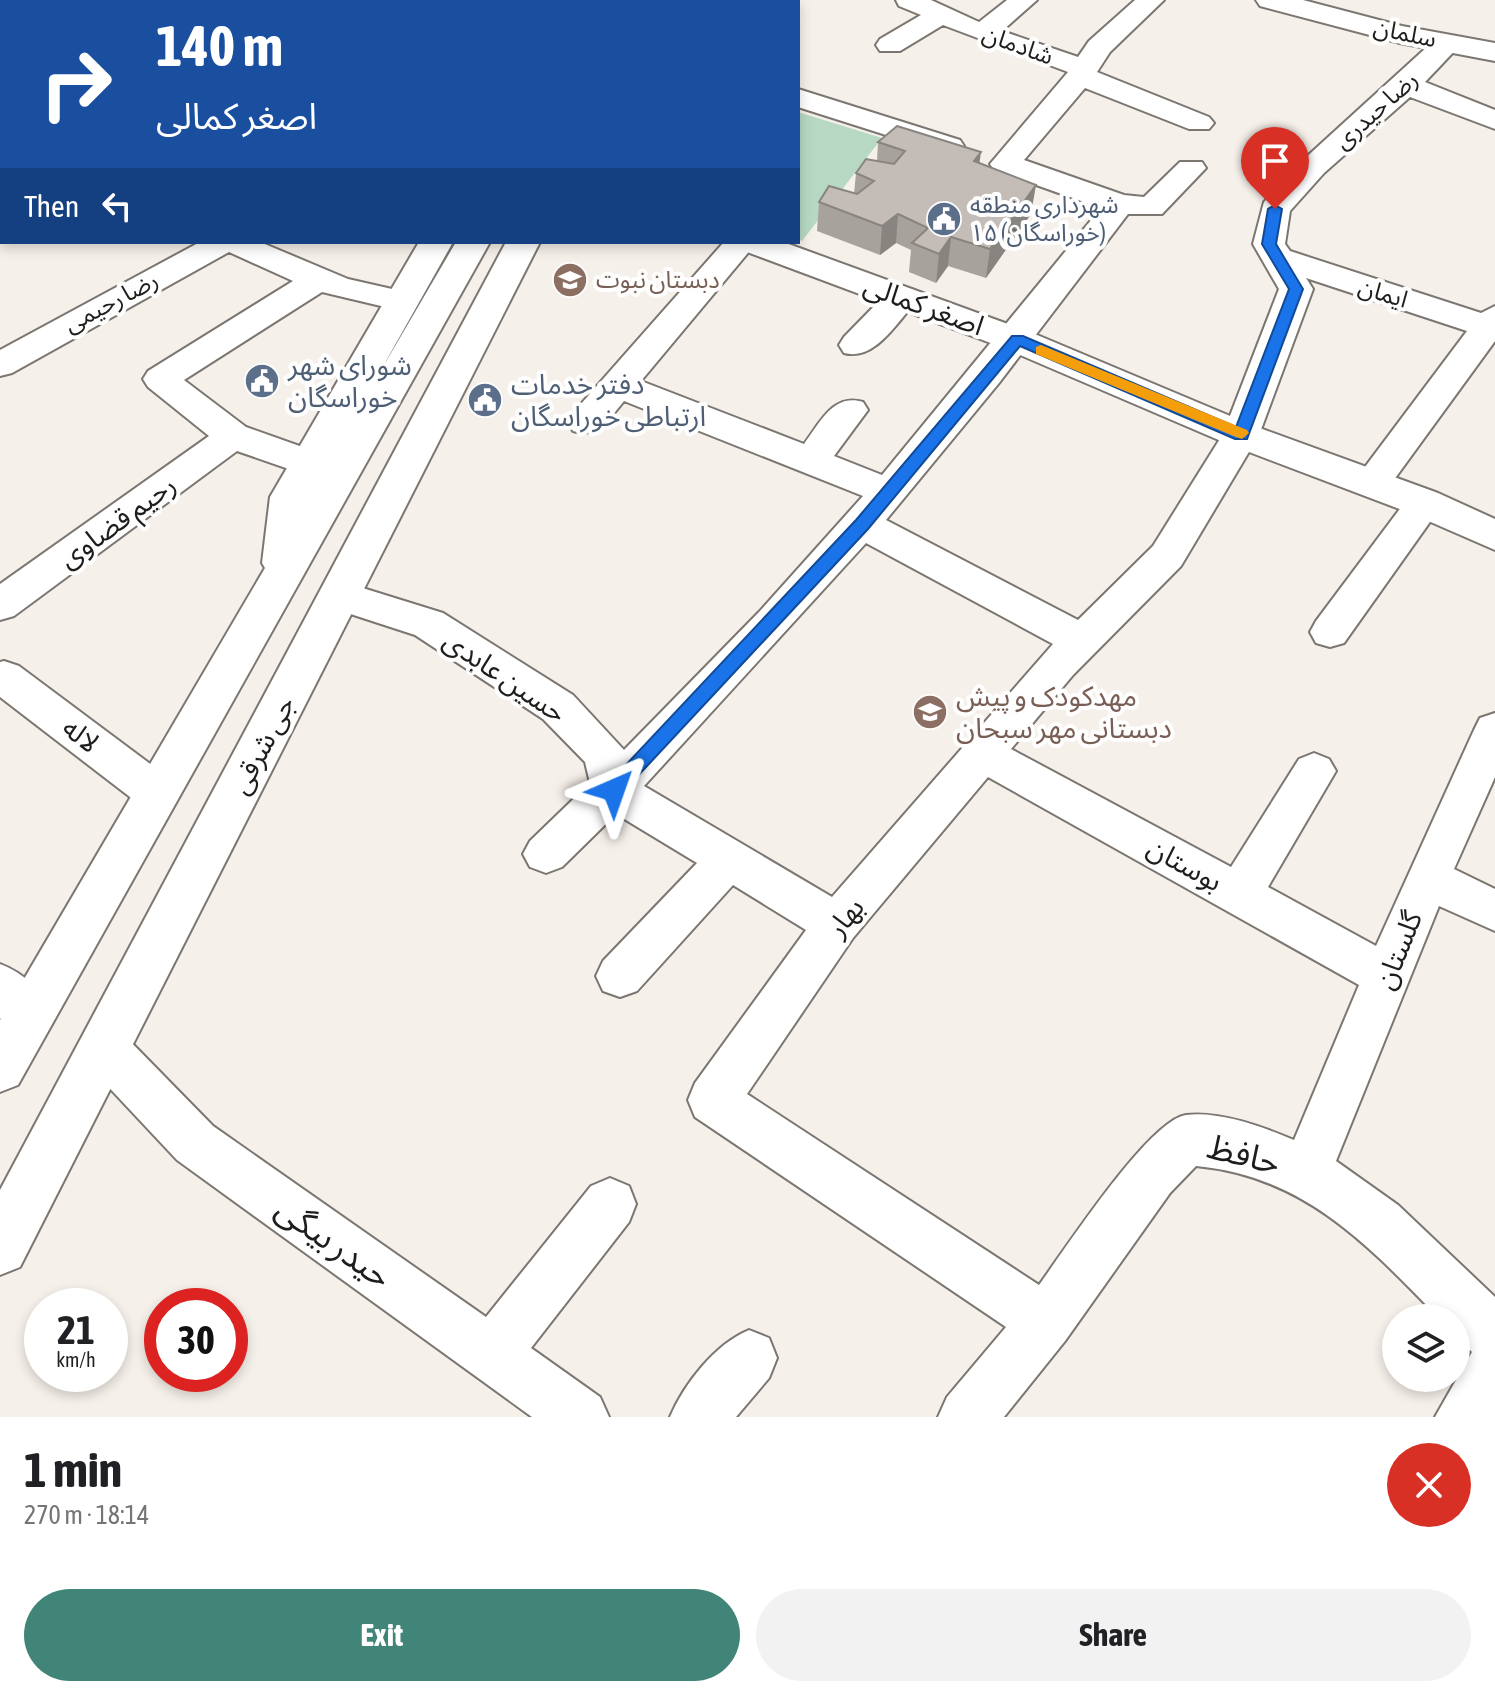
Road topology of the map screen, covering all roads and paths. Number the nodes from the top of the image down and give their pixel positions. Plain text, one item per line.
1 (909, 0) edge
2 (1024, 0) edge
3 (1151, 0) edge
4 (1270, 0) edge
5 (1328, 0) edge
6 (941, 15) junction
7 (982, 33) junction
8 (1495, 35) edge
9 (1448, 43) junction
10 (890, 45) dead end
11 (1495, 52) edge
12 (1082, 72) junction
13 (1406, 85) junction
14 (800, 99) edge
15 (1495, 120) edge
16 (1199, 123) dead end
17 (1005, 164) junction
18 (1191, 168) dead end
19 (1120, 204) junction
20 (220, 244) edge
21 (238, 244) edge
22 (435, 244) edge
23 (472, 244) edge
24 (522, 244) edge
25 (545, 244) edge
26 (739, 244) edge
27 (756, 244) edge
28 (1277, 258) junction
29 (315, 282) junction
30 (902, 297) junction
31 (402, 301) junction
32 (1493, 324) edge
33 (1017, 340) junction
34 (856, 345) dead end
35 (0, 365) edge
36 (618, 385) junction
37 (850, 410) dead end
38 (586, 422) dead end
39 (1241, 435) junction
40 (233, 436) junction
41 (811, 461) junction
42 (309, 463) junction
43 (1372, 483) junction
44 (889, 492) junction
45 (1424, 503) junction
46 (862, 524) junction
47 (1495, 536) edge
48 (280, 581) junction
49 (340, 596) junction
50 (0, 605) edge
51 (1330, 632) dead end
52 (1083, 641) junction
53 (4, 677) dead end
54 (1495, 730) edge
55 (982, 753) junction
56 (1314, 771) dead end
57 (614, 790) junction
58 (158, 794) junction
59 (546, 854) dead end
60 (729, 859) junction
61 (1427, 878) junction
62 (1239, 894) junction
63 (1495, 911) edge
64 (837, 924) junction
65 (620, 976) dead end
66 (1387, 976) junction
67 (15, 1001) edge
68 (104, 1048) junction
69 (0, 1068) edge
70 (1306, 1172) junction
71 (610, 1204) dead end
72 (0, 1247) edge
73 (1046, 1322) junction
74 (1495, 1336) edge
75 (492, 1354) junction
76 (749, 1358) dead end
77 (1495, 1367) edge
78 (580, 1417) edge
79 (699, 1417) edge
80 (967, 1417) edge
81 (1464, 1417) edge

1 - 6 street, شادمان
2 - 7 street
3 - 12 street
4 - 9 main road, سلمان
5 - 8 main road, سلمان
6 - 7 street, شادمان
6 - 10 street
7 - 12 street, شادمان
9 - 11 main road, سلمان
9 - 13 street, رضا حیدری
12 - 16 street, شادمان
12 - 17 street
13 - 15 street
13 - 28 street, رضا حیدری
14 - 17 street
17 - 19 street
18 - 19 street
19 - 33 street
20 - 35 street, رضا رحیمی
21 - 29 street
22 - 31 main road
23 - 48 main road
24 - 49 main road, جی شرقی
25 - 49 main road
26 - 36 street
27 - 30 main road, اصغر کمالی
28 - 32 street, ایمان
28 - 39 street, رضا حیدری
29 - 31 street
29 - 40 street
30 - 33 main road, اصغر کمالی
30 - 34 street
31 - 42 main road
32 - 43 street
33 - 39 main road, اصغر کمالی
33 - 44 street
36 - 38 street
36 - 41 street
37 - 41 street
39 - 43 main road, اصغر کمالی
39 - 52 street, بهار
40 - 42 street
40 - 50 street, رحیم قضاوی
41 - 44 street
42 - 48 main road
43 - 45 main road, اصغر کمالی
44 - 46 street
45 - 47 main road, اصغر کمالی
45 - 51 street
46 - 52 street
46 - 57 street
48 - 58 main road
49 - 57 street, حسین عابدی
49 - 68 main road, جی شرقی
52 - 55 street, بهار
53 - 58 street, لاله
54 - 61 street, گلستان
55 - 62 street, بوستان
55 - 64 street, بهار
56 - 62 street
57 - 59 street
57 - 60 street
58 - 67 main road
60 - 64 street
60 - 65 street
61 - 63 street
61 - 66 street, گلستان
62 - 66 street, بوستان
64 - 73 street, بهار
66 - 70 street, گلستان
67 - 69 main road
68 - 72 main road, جی شرقی
68 - 75 street, حیدر بیگی
70 - 73 street, حافظ
70 - 74 street, حافظ
71 - 75 street
73 - 80 street, حافظ
75 - 78 street, حیدر بیگی
76 - 79 street
77 - 81 street

